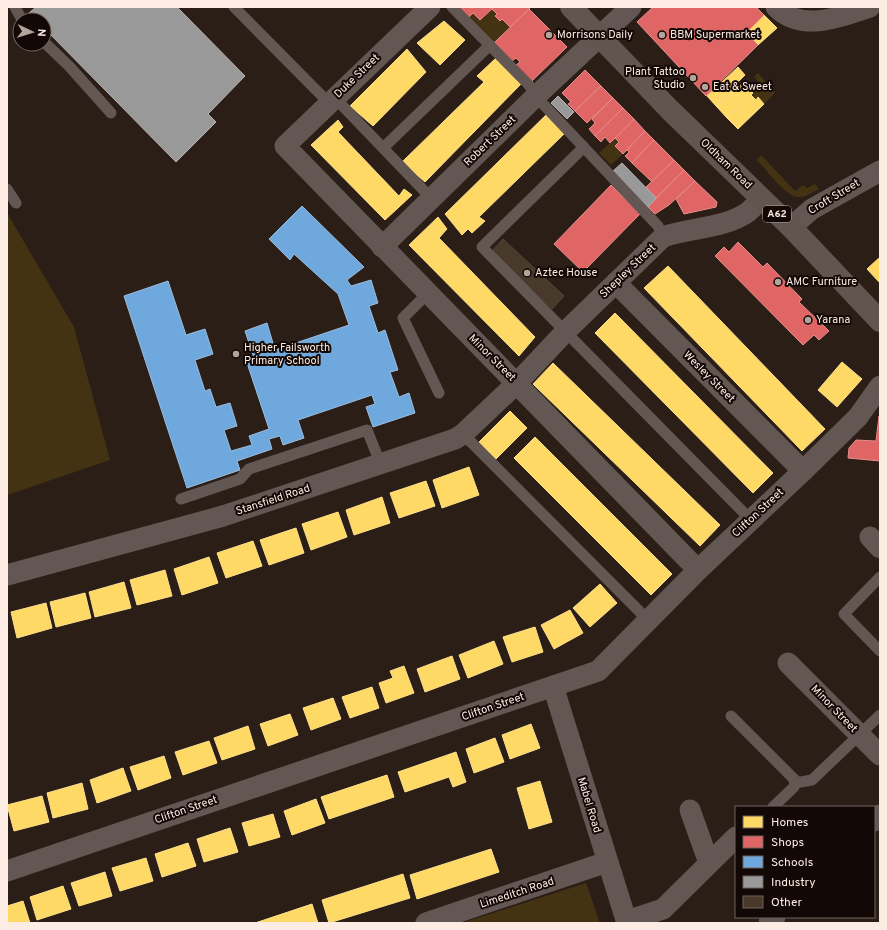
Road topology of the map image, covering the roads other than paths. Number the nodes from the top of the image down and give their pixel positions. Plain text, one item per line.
1 (234, 7) edge
2 (430, 7) edge
3 (452, 7) edge
4 (571, 7) edge
5 (631, 7) edge
6 (776, 7) edge
7 (870, 7) edge
8 (600, 37) junction
9 (490, 45) junction
10 (52, 50) edge
11 (537, 94) junction
12 (332, 100) junction
13 (111, 113) dead end
14 (285, 146) joint
15 (584, 147) junction
16 (384, 148) junction
17 (880, 171) edge
18 (7, 189) edge
19 (431, 198) junction
20 (761, 198) junction
21 (16, 203) dead end
22 (791, 227) junction
23 (663, 237) junction
24 (382, 247) junction
25 (616, 283) junction
26 (427, 294) junction
27 (880, 321) edge
28 (565, 332) junction
29 (517, 383) junction
30 (880, 386) edge
31 (439, 393) dead end
32 (462, 434) junction
33 (381, 465) junction
34 (803, 471) junction
35 (181, 499) dead end
36 (751, 520) junction
37 (698, 570) junction
38 (7, 575) edge
39 (880, 577) edge
40 (648, 620) junction
41 (880, 650) edge
42 (788, 662) dead end
43 (553, 686) junction
44 (880, 715) edge
45 (731, 716) dead end
46 (859, 735) junction
47 (880, 755) edge
48 (795, 783) junction
49 (774, 806) edge
50 (690, 810) dead end
51 (735, 838) edge
52 (607, 862) junction
53 (709, 863) junction
54 (7, 871) edge
55 (627, 922) edge
56 (426, 923) edge

1 - 12 lane
2 - 12 street, Duke Street
3 - 9 lane
4 - 8 highway, Oldham Road / A62
5 - 8 street, Robert Street
6 - 7 street
8 - 11 street, Robert Street
8 - 20 highway, Oldham Road / A62
9 - 11 lane
9 - 16 lane
10 - 13 lane
11 - 15 lane
11 - 19 street, Robert Street
12 - 14 street, Duke Street
12 - 16 lane
14 - 24 street, Minor Street
15 - 23 lane
15 - 28 lane
16 - 19 lane
17 - 22 street, Croft Street
18 - 21 lane
19 - 24 street, Robert Street
20 - 22 highway, Oldham Road / A62
20 - 23 street, Shepley Street
22 - 27 highway, Oldham Road / A62
23 - 25 street, Shepley Street
24 - 26 street, Minor Street
25 - 28 street, Shepley Street
25 - 34 street, Wesley Street
26 - 29 street, Minor Street
26 - 31 lane
28 - 29 street, Shepley Street
28 - 36 lane
29 - 32 street, Stansfield Road
29 - 37 street, Minor Street
30 - 34 street, Clifton Street
32 - 33 street, Stansfield Road
32 - 40 lane
33 - 35 lane
33 - 38 street, Stansfield Road
34 - 36 street, Clifton Street
36 - 37 street, Clifton Street
37 - 40 street, Clifton Street
39 - 41 lane
40 - 43 street, Clifton Street
42 - 46 street, Minor Street
43 - 52 street, Mabel Road
43 - 54 street, Clifton Street
44 - 46 lane
45 - 48 lane
46 - 47 street, Minor Street
46 - 48 lane
48 - 49 lane
50 - 53 street
51 - 53 street
52 - 55 street, Mabel Road
52 - 56 street, Limeditch Road
53 - 55 street

